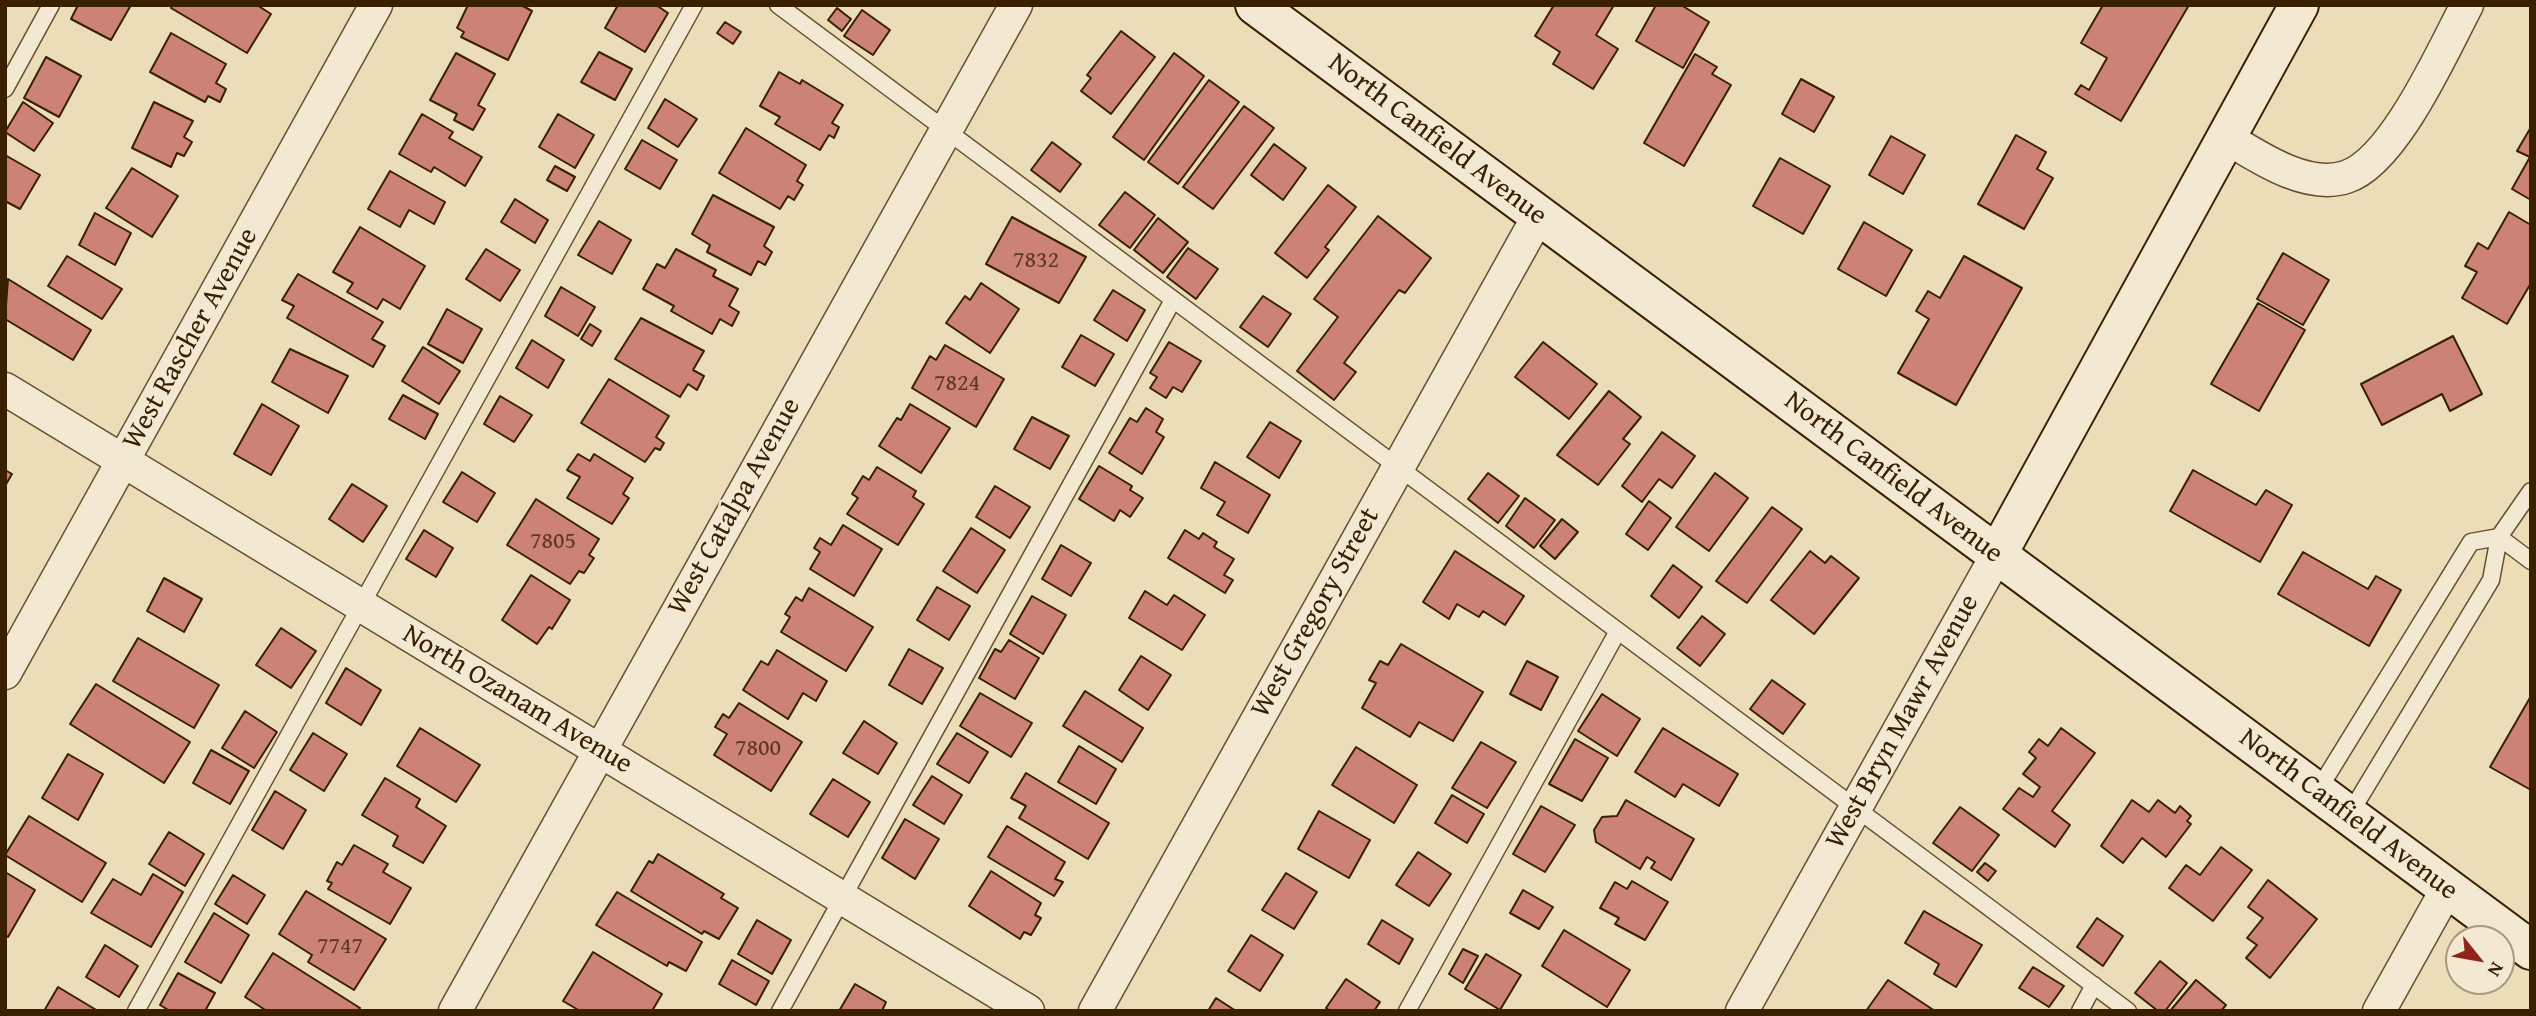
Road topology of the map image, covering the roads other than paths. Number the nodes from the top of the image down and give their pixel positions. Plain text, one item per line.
1 (51, 5) edge
2 (376, 5) edge
3 (694, 5) edge
4 (778, 5) edge
5 (1016, 5) edge
6 (1255, 5) edge
7 (2299, 5) edge
8 (2468, 5) edge
9 (5, 89) edge
10 (946, 131) junction
11 (2227, 138) junction
12 (1539, 215) junction
13 (1173, 300) junction
14 (5, 388) edge
15 (123, 460) junction
16 (1398, 466) junction
17 (2531, 491) edge
18 (2499, 537) junction
19 (1997, 555) junction
20 (2531, 561) edge
21 (361, 605) junction
22 (1618, 631) junction
23 (5, 673) edge
24 (599, 749) junction
25 (2317, 792) junction
26 (1855, 807) junction
27 (2348, 815) junction
28 (2447, 888) junction
29 (842, 898) junction
30 (2531, 950) edge
31 (2094, 985) junction
32 (136, 1011) edge
33 (455, 1011) edge
34 (780, 1011) edge
35 (1028, 1011) edge
36 (1095, 1011) edge
37 (1407, 1011) edge
38 (1742, 1011) edge
39 (2080, 1011) edge
40 (2128, 1011) edge
41 (2379, 1011) edge

1 - 9 lane
2 - 15 street, West Rascher Avenue
3 - 21 lane
4 - 10 lane
5 - 10 street, West Catalpa Avenue
6 - 12 street, North Canfield Avenue
7 - 11 street, West Bryn Mawr Avenue
8 - 11 street
10 - 13 lane
10 - 24 street, West Catalpa Avenue
11 - 19 street, West Bryn Mawr Avenue
12 - 16 street, West Gregory Street
12 - 19 street, North Canfield Avenue
13 - 16 lane
13 - 29 lane
14 - 15 street, North Ozanam Avenue
15 - 21 street, North Ozanam Avenue
15 - 23 street, West Rascher Avenue
16 - 22 lane
16 - 36 street, West Gregory Street
17 - 18 lane
18 - 20 lane
18 - 25 lane
18 - 27 lane
19 - 25 street, North Canfield Avenue
19 - 26 street, West Bryn Mawr Avenue
21 - 24 street, North Ozanam Avenue
21 - 32 lane
22 - 26 lane
22 - 37 lane
24 - 29 street, North Ozanam Avenue
24 - 33 street, West Catalpa Avenue
25 - 27 street, North Canfield Avenue
26 - 31 lane
26 - 38 street, West Bryn Mawr Avenue
27 - 28 street, North Canfield Avenue
28 - 30 street, North Canfield Avenue
28 - 41 street
29 - 34 lane
29 - 35 street, North Ozanam Avenue
31 - 39 lane
31 - 40 lane

